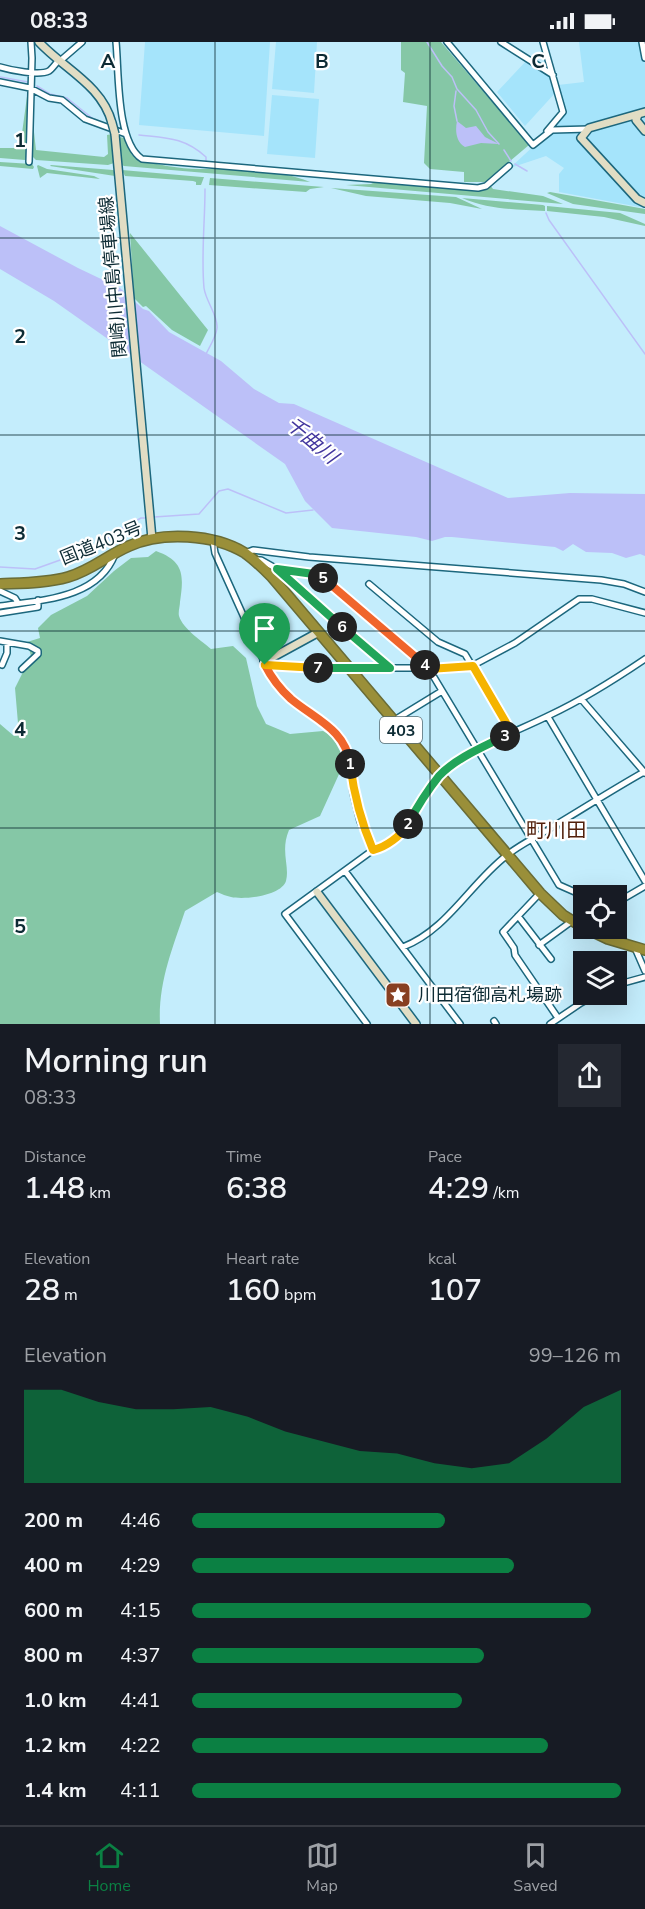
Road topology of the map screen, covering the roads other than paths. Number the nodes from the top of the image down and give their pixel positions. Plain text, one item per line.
1 (31, 42) edge
2 (39, 42) edge
3 (82, 42) edge
4 (116, 42) edge
5 (447, 42) edge
6 (453, 42) edge
7 (501, 42) edge
8 (543, 42) edge
9 (642, 42) edge
10 (456, 53) junction
11 (645, 58) edge
12 (59, 61) junction
13 (0, 67) edge
14 (32, 73) junction
15 (553, 75) junction
16 (0, 82) edge
17 (30, 88) junction
18 (641, 114) edge
19 (589, 129) junction
20 (645, 131) edge
21 (126, 134) junction
22 (540, 140) junction
23 (29, 162) dead end
24 (509, 166) dead end
25 (645, 203) edge
26 (152, 536) junction
27 (214, 546) junction
28 (115, 553) junction
29 (245, 554) junction
30 (254, 561) junction
31 (277, 569) junction
32 (0, 584) edge
33 (369, 584) dead end
34 (0, 591) edge
35 (645, 592) edge
36 (38, 600) junction
37 (18, 603) junction
38 (0, 606) edge
39 (0, 613) edge
40 (645, 613) edge
41 (319, 632) junction
42 (0, 641) edge
43 (7, 642) junction
44 (645, 659) edge
45 (265, 664) junction
46 (2, 665) dead end
47 (473, 666) junction
48 (350, 668) junction
49 (390, 668) junction
50 (22, 669) dead end
51 (429, 669) junction
52 (442, 691) junction
53 (582, 700) junction
54 (548, 717) junction
55 (393, 721) junction
56 (512, 733) junction
57 (478, 749) junction
58 (645, 772) edge
59 (440, 776) junction
60 (597, 800) junction
61 (532, 840) junction
62 (373, 850) junction
63 (507, 855) junction
64 (345, 871) junction
65 (645, 881) edge
66 (645, 886) edge
67 (573, 891) edge
68 (317, 892) junction
69 (540, 893) junction
70 (627, 897) edge
71 (518, 916) junction
72 (572, 921) joint
73 (608, 939) edge
74 (539, 945) junction
75 (635, 946) junction
76 (403, 947) junction
77 (645, 950) edge
78 (551, 959) dead end
79 (645, 971) edge
80 (645, 976) edge
81 (627, 982) edge
82 (579, 1005) edge
83 (558, 1018) junction
84 (368, 1024) edge
85 (416, 1024) edge
86 (460, 1024) edge
87 (550, 1024) edge

1 - 14 street
2 - 12 main road, 関崎川中島停車場線
3 - 12 street
4 - 21 street
5 - 10 street
6 - 10 street
7 - 15 street
8 - 15 street
9 - 11 street
10 - 22 street
12 - 14 street
12 - 26 main road, 関崎川中島停車場線, bridge
13 - 14 street
14 - 17 street
15 - 22 street
16 - 17 street
17 - 21 street
17 - 23 street
18 - 19 main road
18 - 20 main road
19 - 22 street
19 - 25 main road
21 - 24 street
26 - 27 highway, 国道403号 / 403
26 - 28 highway, 国道403号 / 403
27 - 29 highway, 国道403号 / 403
27 - 45 street
28 - 32 highway, 国道403号 / 403
28 - 36 street
29 - 30 highway, 国道403号 / 403
29 - 35 street
30 - 31 street
30 - 41 highway, 国道403号 / 403
31 - 49 street
31 - 51 street
33 - 47 street
34 - 37 street
36 - 37 street
36 - 39 street
37 - 38 street
40 - 47 street
41 - 45 main road
41 - 48 highway, 国道403号 / 403
42 - 43 street
43 - 46 street
43 - 50 street
44 - 53 street
45 - 48 street
45 - 62 street
47 - 51 street
47 - 56 street
48 - 49 street
48 - 55 highway, 国道403号 / 403
49 - 51 street
51 - 52 street
52 - 55 street
52 - 57 street
53 - 54 street
53 - 58 street
54 - 56 street
54 - 60 street
55 - 59 highway, 国道403号 / 403
56 - 57 street
57 - 59 street
57 - 61 street
58 - 60 street
59 - 62 street
59 - 63 highway, 国道403号 / 403
60 - 61 street
60 - 65 street
61 - 63 street
61 - 67 street
62 - 64 street
63 - 69 highway, 国道403号 / 403
63 - 76 street
64 - 68 street
64 - 76 street
66 - 70 street
68 - 84 street
68 - 85 main road
69 - 71 street
69 - 72 highway, 国道403号 / 403
71 - 74 street
71 - 83 street
72 - 74 street
73 - 75 highway, 国道403号 / 403
74 - 78 street
75 - 77 highway, 国道403号 / 403
75 - 79 street
76 - 86 street
80 - 81 street
82 - 83 street
83 - 87 street

